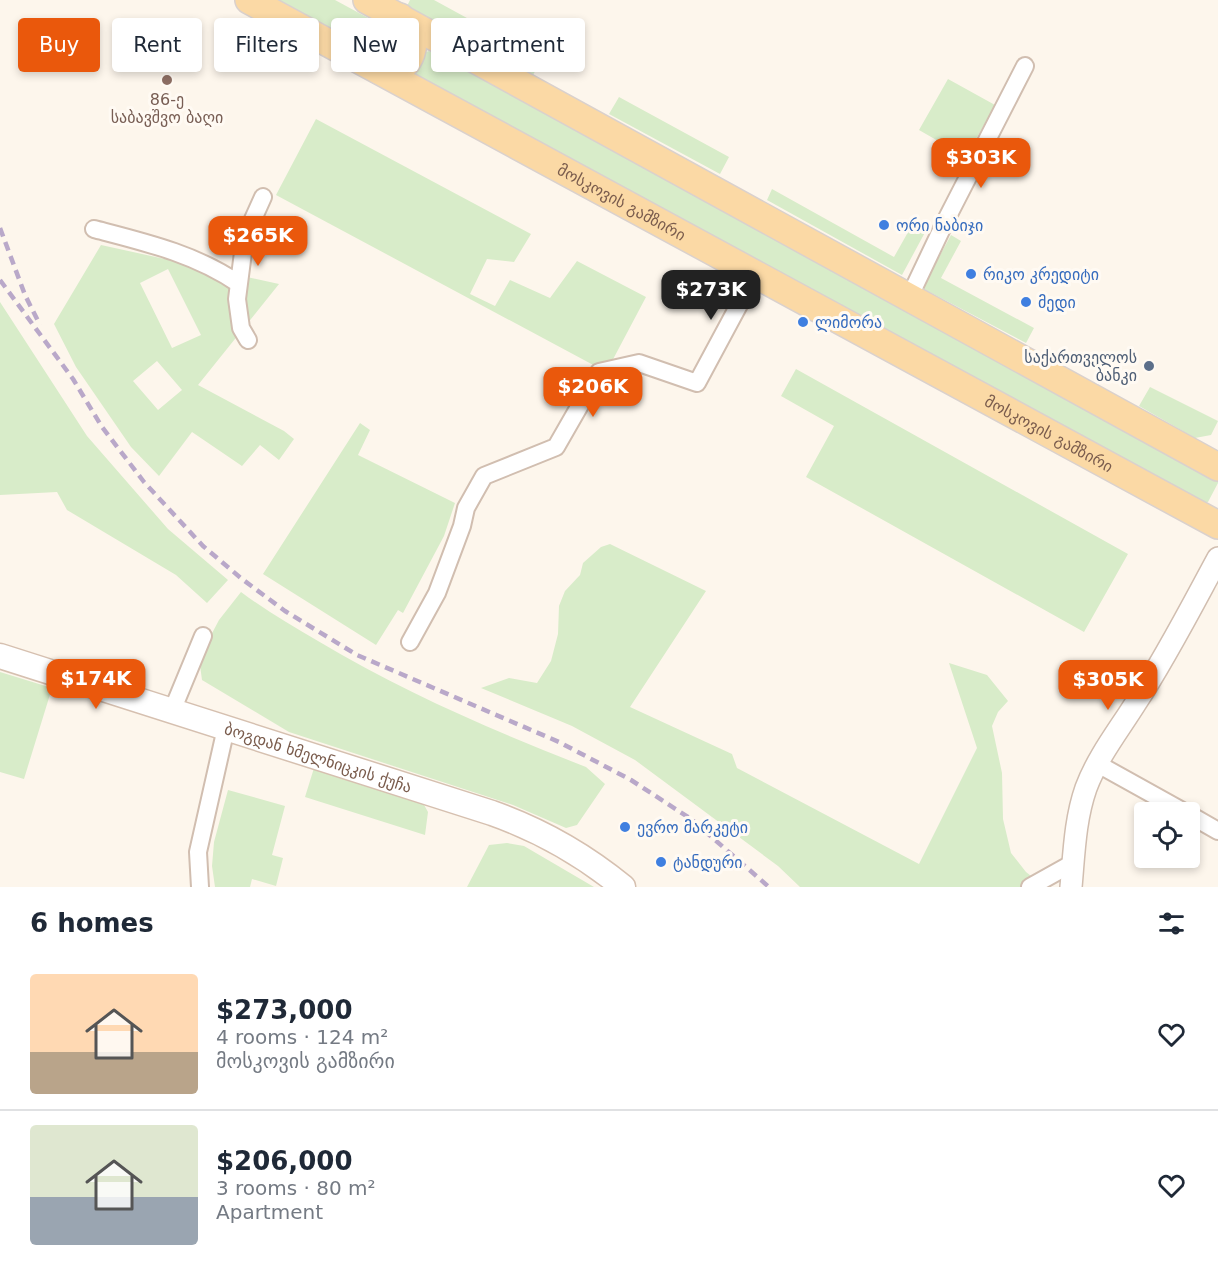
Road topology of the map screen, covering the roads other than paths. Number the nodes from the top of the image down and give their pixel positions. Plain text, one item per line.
1 (249, 0) edge
2 (382, 6) edge
3 (397, 18) edge
4 (331, 44) edge
5 (1025, 66) dead end
6 (383, 72) edge
7 (263, 198) dead end
8 (94, 229) dead end
9 (754, 275) junction
10 (239, 284) junction
11 (909, 298) junction
12 (248, 340) dead end
13 (1218, 467) edge
14 (1218, 525) edge
15 (1218, 558) edge
16 (203, 636) dead end
17 (410, 642) dead end
18 (0, 656) edge
19 (172, 711) junction
20 (226, 728) junction
21 (1096, 763) junction
22 (1166, 802) edge
23 (1200, 821) edge
24 (1218, 831) edge
25 (1073, 863) junction
26 (200, 887) edge
27 (623, 887) edge
28 (1030, 887) edge
29 (1071, 887) edge

1 - 4 main road, მოსკოვის გამზირი
2 - 3 main road
2 - 11 main road
5 - 11 street
6 - 9 main road, მოსკოვის გამზირი
7 - 10 street
8 - 10 street
9 - 14 main road, მოსკოვის გამზირი
9 - 17 street
10 - 12 street
11 - 13 main road
15 - 21 street
16 - 19 street
18 - 19 main road, ბოგდან ხმელნიცკის ქუჩა
19 - 20 main road, ბოგდან ხმელნიცკის ქუჩა
20 - 26 street
20 - 27 main road, ბოგდან ხმელნიცკის ქუჩა
21 - 22 street
21 - 25 street
23 - 24 street
25 - 28 street
25 - 29 street

